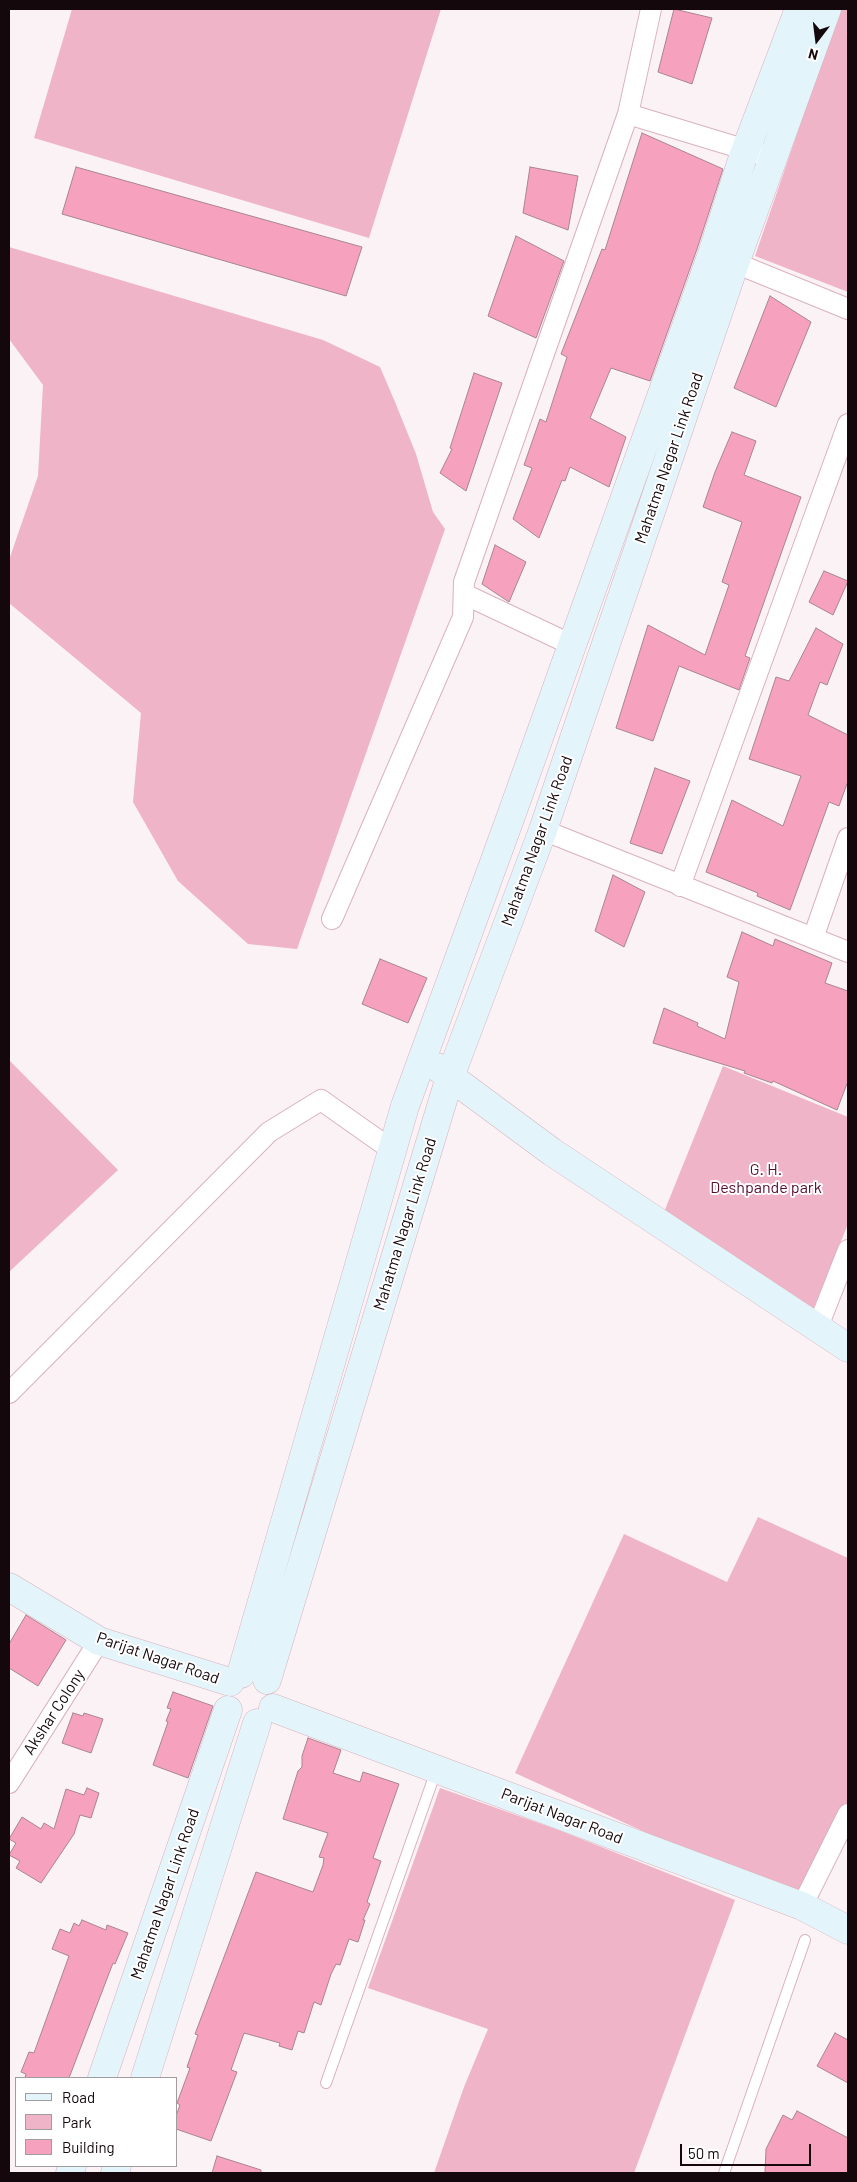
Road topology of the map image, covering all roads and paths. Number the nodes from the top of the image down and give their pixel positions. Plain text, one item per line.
1 (650, 9) edge
2 (799, 9) edge
3 (827, 9) edge
4 (628, 114) junction
5 (746, 148) junction
6 (773, 158) junction
7 (723, 258) junction
8 (848, 309) edge
9 (848, 424) edge
10 (464, 594) junction
11 (572, 646) junction
12 (543, 830) junction
13 (848, 838) edge
14 (680, 886) junction
15 (332, 919) dead end
16 (813, 938) junction
17 (848, 952) edge
18 (423, 1058) junction
19 (450, 1077) junction
20 (392, 1150) junction
21 (848, 1250) edge
22 (817, 1329) junction
23 (848, 1348) edge
24 (9, 1394) edge
25 (9, 1587) edge
26 (100, 1641) junction
27 (236, 1678) junction
28 (268, 1680) junction
29 (228, 1710) junction
30 (265, 1716) junction
31 (437, 1769) junction
32 (9, 1784) edge
33 (848, 1814) edge
34 (802, 1906) junction
35 (848, 1930) edge
36 (805, 1940) dead end
37 (102, 2077) edge
38 (145, 2077) edge
39 (326, 2084) dead end
40 (724, 2173) edge

1 - 4 street
2 - 5 main road, Mahatma Nagar Link Road
3 - 6 main road, Mahatma Nagar Link Road
4 - 5 street
4 - 10 street
5 - 6 street
5 - 7 main road, Mahatma Nagar Link Road
6 - 7 main road, Mahatma Nagar Link Road
7 - 8 street
7 - 11 main road, Mahatma Nagar Link Road
7 - 12 main road, Mahatma Nagar Link Road
9 - 14 street
10 - 11 street
10 - 15 street
11 - 18 main road, Mahatma Nagar Link Road
12 - 14 street
12 - 19 main road, Mahatma Nagar Link Road
13 - 16 street
14 - 16 street
16 - 17 street
18 - 19 main road
18 - 20 main road, Mahatma Nagar Link Road
19 - 22 main road
19 - 28 main road, Mahatma Nagar Link Road
20 - 24 street
20 - 27 main road, Mahatma Nagar Link Road
21 - 22 street
22 - 23 main road
25 - 26 main road, Parijat Nagar Road
26 - 27 main road, Parijat Nagar Road
26 - 32 street, Akshar Colony
27 - 28 main road
27 - 29 main road
28 - 30 main road
29 - 30 main road
29 - 37 main road, Mahatma Nagar Link Road
30 - 31 main road, Parijat Nagar Road
30 - 38 main road
31 - 34 main road, Parijat Nagar Road
31 - 39 lane
33 - 34 street
34 - 35 main road, Parijat Nagar Road
36 - 40 lane

